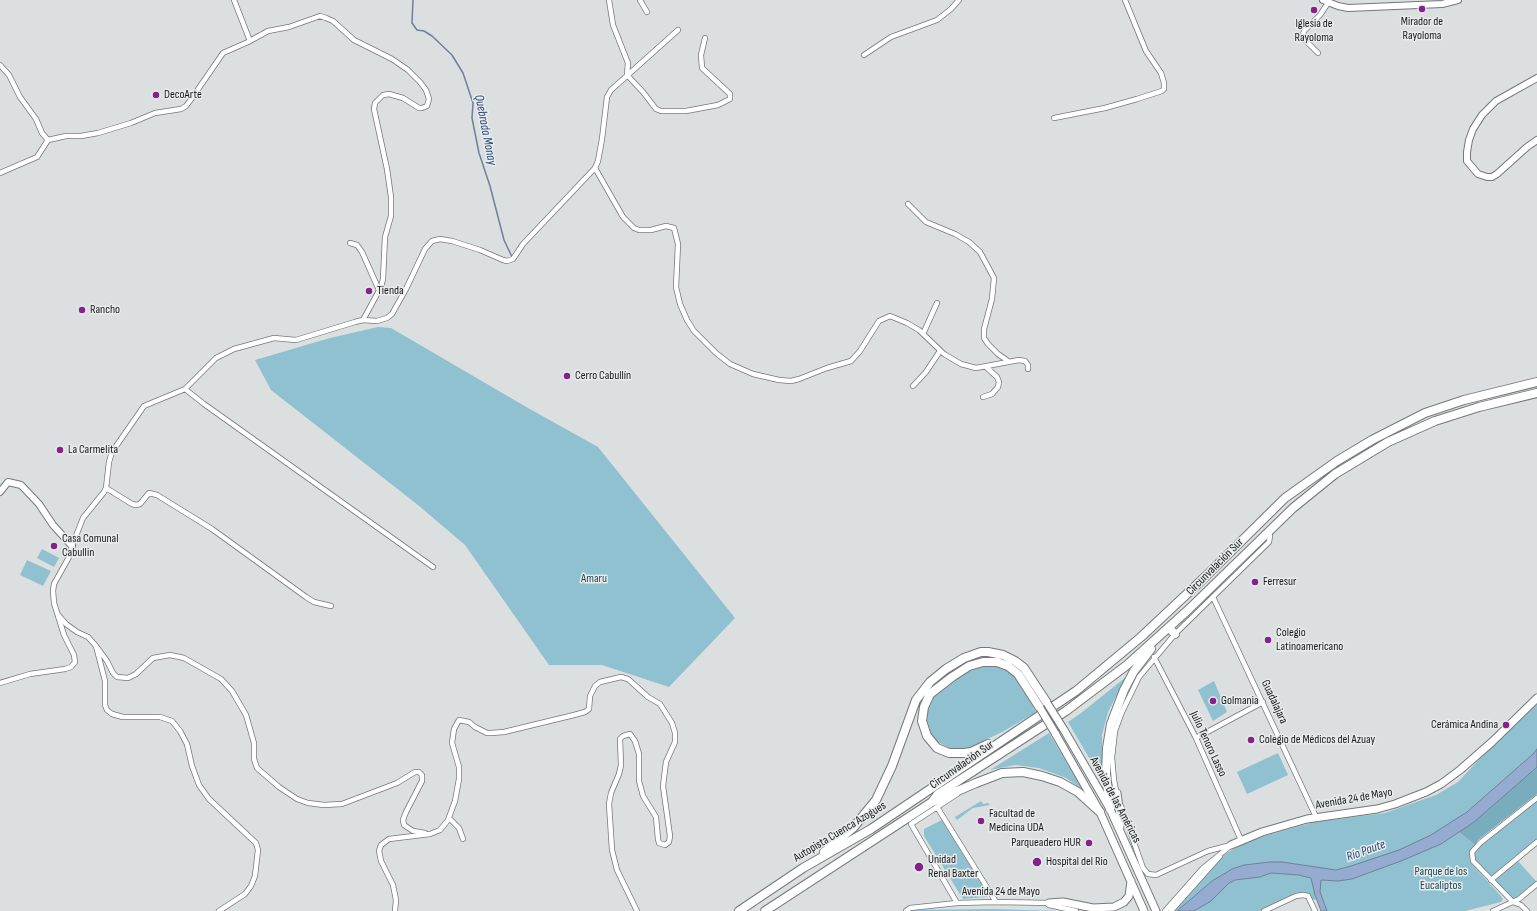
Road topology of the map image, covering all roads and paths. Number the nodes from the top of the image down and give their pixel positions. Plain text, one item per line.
1 (234, 0) edge
2 (609, 0) edge
3 (640, 0) edge
4 (959, 0) edge
5 (1124, 0) edge
6 (1458, 0) edge
7 (1326, 1) edge
8 (647, 12) dead end
9 (678, 30) dead end
10 (704, 38) dead end
11 (250, 41) junction
12 (1318, 52) dead end
13 (864, 55) dead end
14 (0, 65) edge
15 (626, 75) junction
16 (1537, 78) edge
17 (1054, 118) dead end
18 (48, 140) junction
19 (1537, 140) edge
20 (595, 168) junction
21 (0, 173) edge
22 (908, 204) dead end
23 (350, 242) dead end
24 (378, 290) junction
25 (937, 303) dead end
26 (363, 320) junction
27 (923, 334) junction
28 (940, 351) junction
29 (1008, 362) junction
30 (986, 367) junction
31 (1028, 369) dead end
32 (1537, 382) edge
33 (913, 386) dead end
34 (185, 389) junction
35 (1537, 393) edge
36 (983, 397) dead end
37 (106, 488) junction
38 (0, 492) edge
39 (1268, 531) junction
40 (72, 546) junction
41 (433, 567) dead end
42 (1213, 597) junction
43 (331, 606) dead end
44 (58, 615) junction
45 (1172, 631) junction
46 (1160, 636) junction
47 (96, 646) junction
48 (1154, 657) junction
49 (0, 682) edge
50 (1537, 698) edge
51 (1263, 702) junction
52 (1044, 705) junction
53 (1007, 736) junction
54 (1196, 738) junction
55 (953, 773) joint
56 (1117, 793) junction
57 (1537, 798) edge
58 (935, 805) junction
59 (1110, 809) junction
60 (1100, 812) junction
61 (1316, 817) junction
62 (449, 818) junction
63 (1120, 829) junction
64 (430, 834) junction
65 (463, 839) dead end
66 (1241, 840) junction
67 (1537, 842) edge
68 (1231, 846) junction
69 (803, 868) junction
70 (1131, 879) junction
71 (1491, 880) junction
72 (1537, 884) edge
73 (996, 902) junction
74 (1513, 902) junction
75 (957, 903) junction
76 (1046, 903) junction
77 (908, 910) edge
78 (1267, 910) edge
79 (219, 911) edge
80 (395, 911) edge
81 (637, 911) edge
82 (739, 911) edge
83 (766, 911) edge
84 (1076, 911) edge
85 (1091, 911) edge
86 (1144, 911) edge
87 (1156, 911) edge
88 (1164, 911) edge
89 (1171, 911) edge
90 (1314, 911) edge
91 (1493, 911) edge
92 (1527, 911) edge

1 - 11 street
2 - 15 street
3 - 8 street
4 - 13 street
5 - 17 street
6 - 7 street
7 - 12 street
9 - 15 street
10 - 15 street
11 - 18 street
11 - 24 street
14 - 18 street
15 - 20 street
16 - 19 street
18 - 21 street
20 - 26 street
20 - 27 street
22 - 29 street
23 - 24 street
24 - 26 street
25 - 27 street
26 - 34 street
27 - 28 street
28 - 30 street
28 - 33 street
29 - 30 street
29 - 31 street
30 - 36 street
32 - 53 highway, Circunvalación Sur
34 - 37 street
34 - 41 street
35 - 39 highway, Circunvalación Sur
37 - 40 street
37 - 43 street
38 - 40 street
39 - 42 street
39 - 45 highway, Circunvalación Sur
40 - 44 street
42 - 45 street
42 - 51 street, Guadalajara
44 - 47 street
44 - 49 street
45 - 46 highway, Circunvalación Sur
45 - 48 street
46 - 58 highway, Circunvalación Sur
46 - 59 highway
47 - 64 street
47 - 79 street
48 - 54 street, Julio Tenoro Lasso
48 - 56 street
50 - 61 main road, Avenida 24 de Mayo
51 - 54 street
51 - 61 street, Guadalajara
52 - 53 highway
52 - 59 main road, Avenida de las Américas, bridge
52 - 60 main road, Avenida de las Américas, bridge
52 - 69 highway
53 - 55 highway, Circunvalación Sur
54 - 66 street, Julio Tenoro Lasso
55 - 69 highway, Autopista Cuenca Azogues
56 - 63 main road
56 - 68 street
57 - 71 street
58 - 60 highway
58 - 73 street
58 - 75 street
58 - 83 highway, Autopista Cuenca Azogues
59 - 63 main road, Avenida de las Américas
60 - 70 main road, Avenida de las Américas
61 - 66 main road, Avenida 24 de Mayo
62 - 64 street
62 - 65 street
62 - 81 street
63 - 87 main road, Avenida de las Américas
64 - 80 street
66 - 68 main road, Avenida 24 de Mayo
67 - 71 street
68 - 88 street
68 - 89 street, Avenida 24 de Mayo
69 - 82 highway, Autopista Cuenca Azogues
70 - 76 main road
70 - 86 main road, Avenida de las Américas
71 - 74 street
72 - 74 street
73 - 75 street, Avenida 24 de Mayo
73 - 76 street, Avenida 24 de Mayo
74 - 91 street
74 - 92 street
75 - 77 street, Avenida 24 de Mayo
76 - 84 street
76 - 85 street, Avenida 24 de Mayo
78 - 90 street

